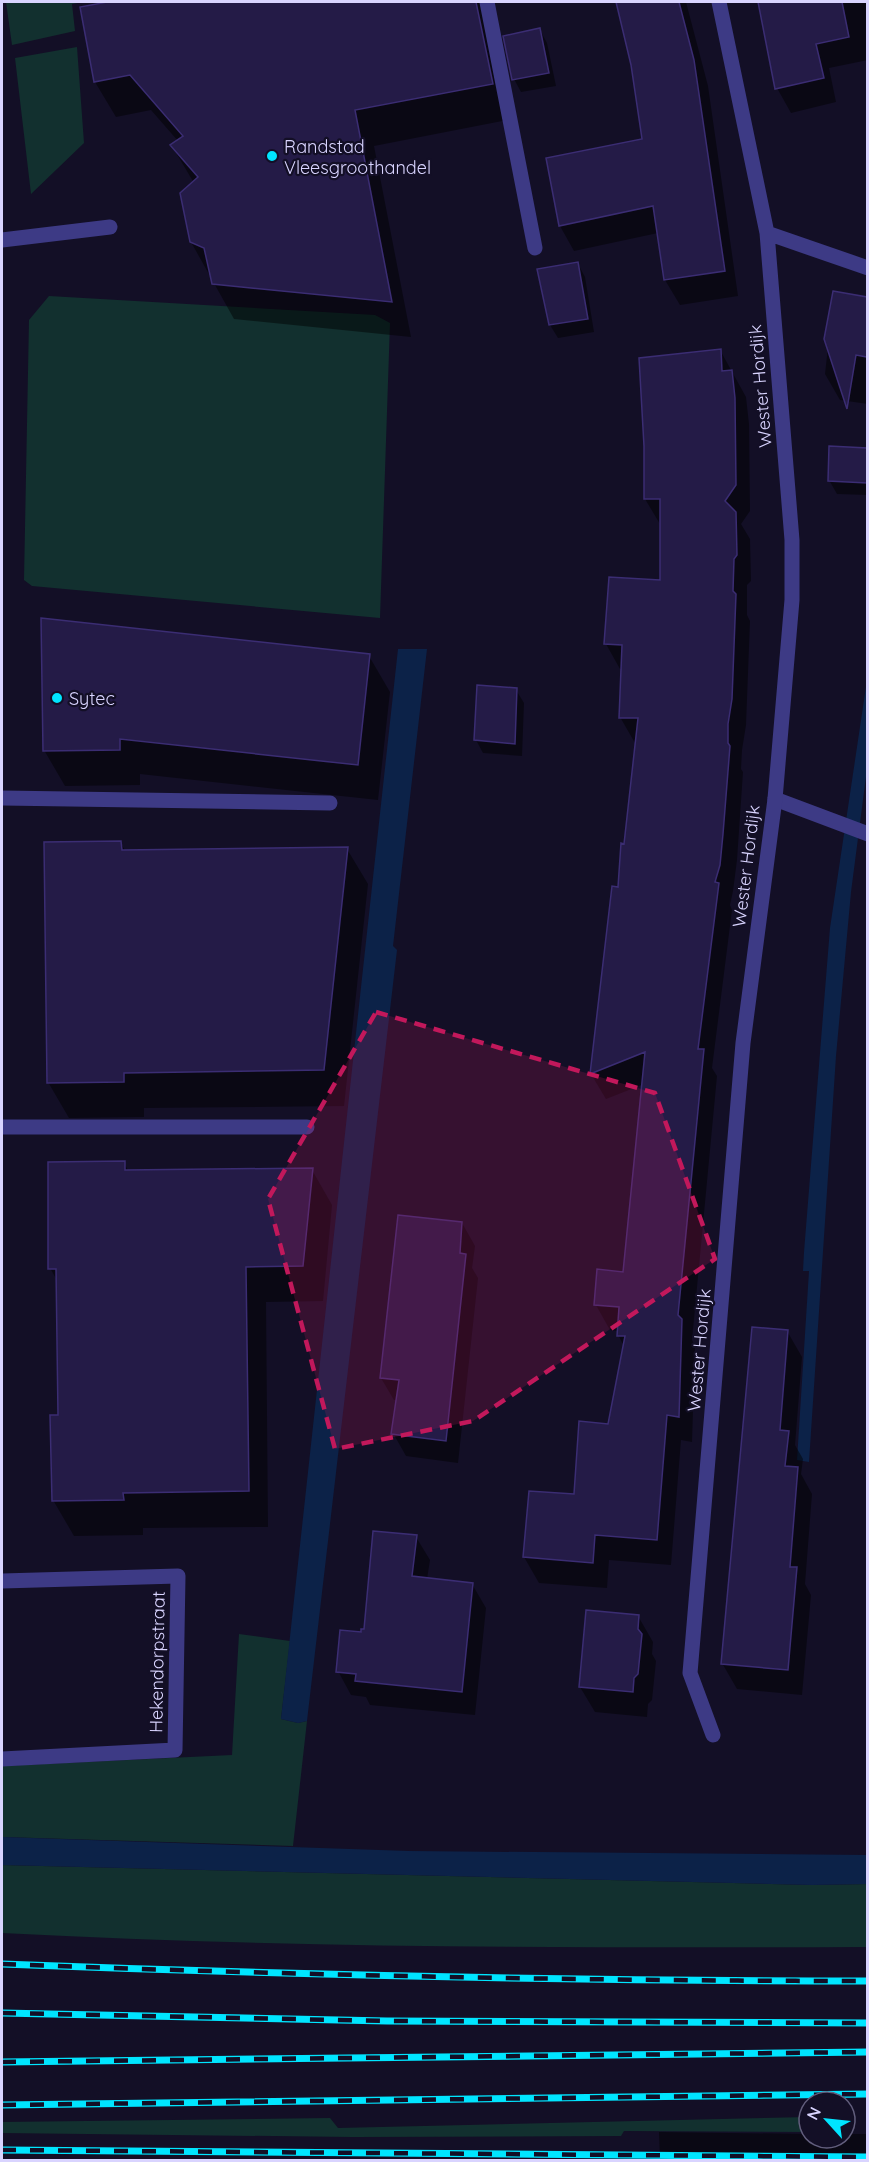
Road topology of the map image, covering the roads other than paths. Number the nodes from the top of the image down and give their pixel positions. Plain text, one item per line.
1 (488, 2) edge
2 (719, 2) edge
3 (110, 227) dead end
4 (768, 233) junction
5 (2, 240) edge
6 (535, 248) dead end
7 (867, 268) edge
8 (2, 798) edge
9 (775, 799) junction
10 (330, 803) dead end
11 (865, 833) edge
12 (2, 1127) edge
13 (307, 1127) dead end
14 (2, 1581) edge
15 (713, 1735) dead end
16 (2, 1759) edge

1 - 6 street
2 - 4 street, Wester Hordijk
3 - 5 street
4 - 7 street
4 - 9 street, Wester Hordijk
8 - 10 street
9 - 11 street
9 - 15 street, Wester Hordijk
12 - 13 street
14 - 16 street, Hekendorpstraat

